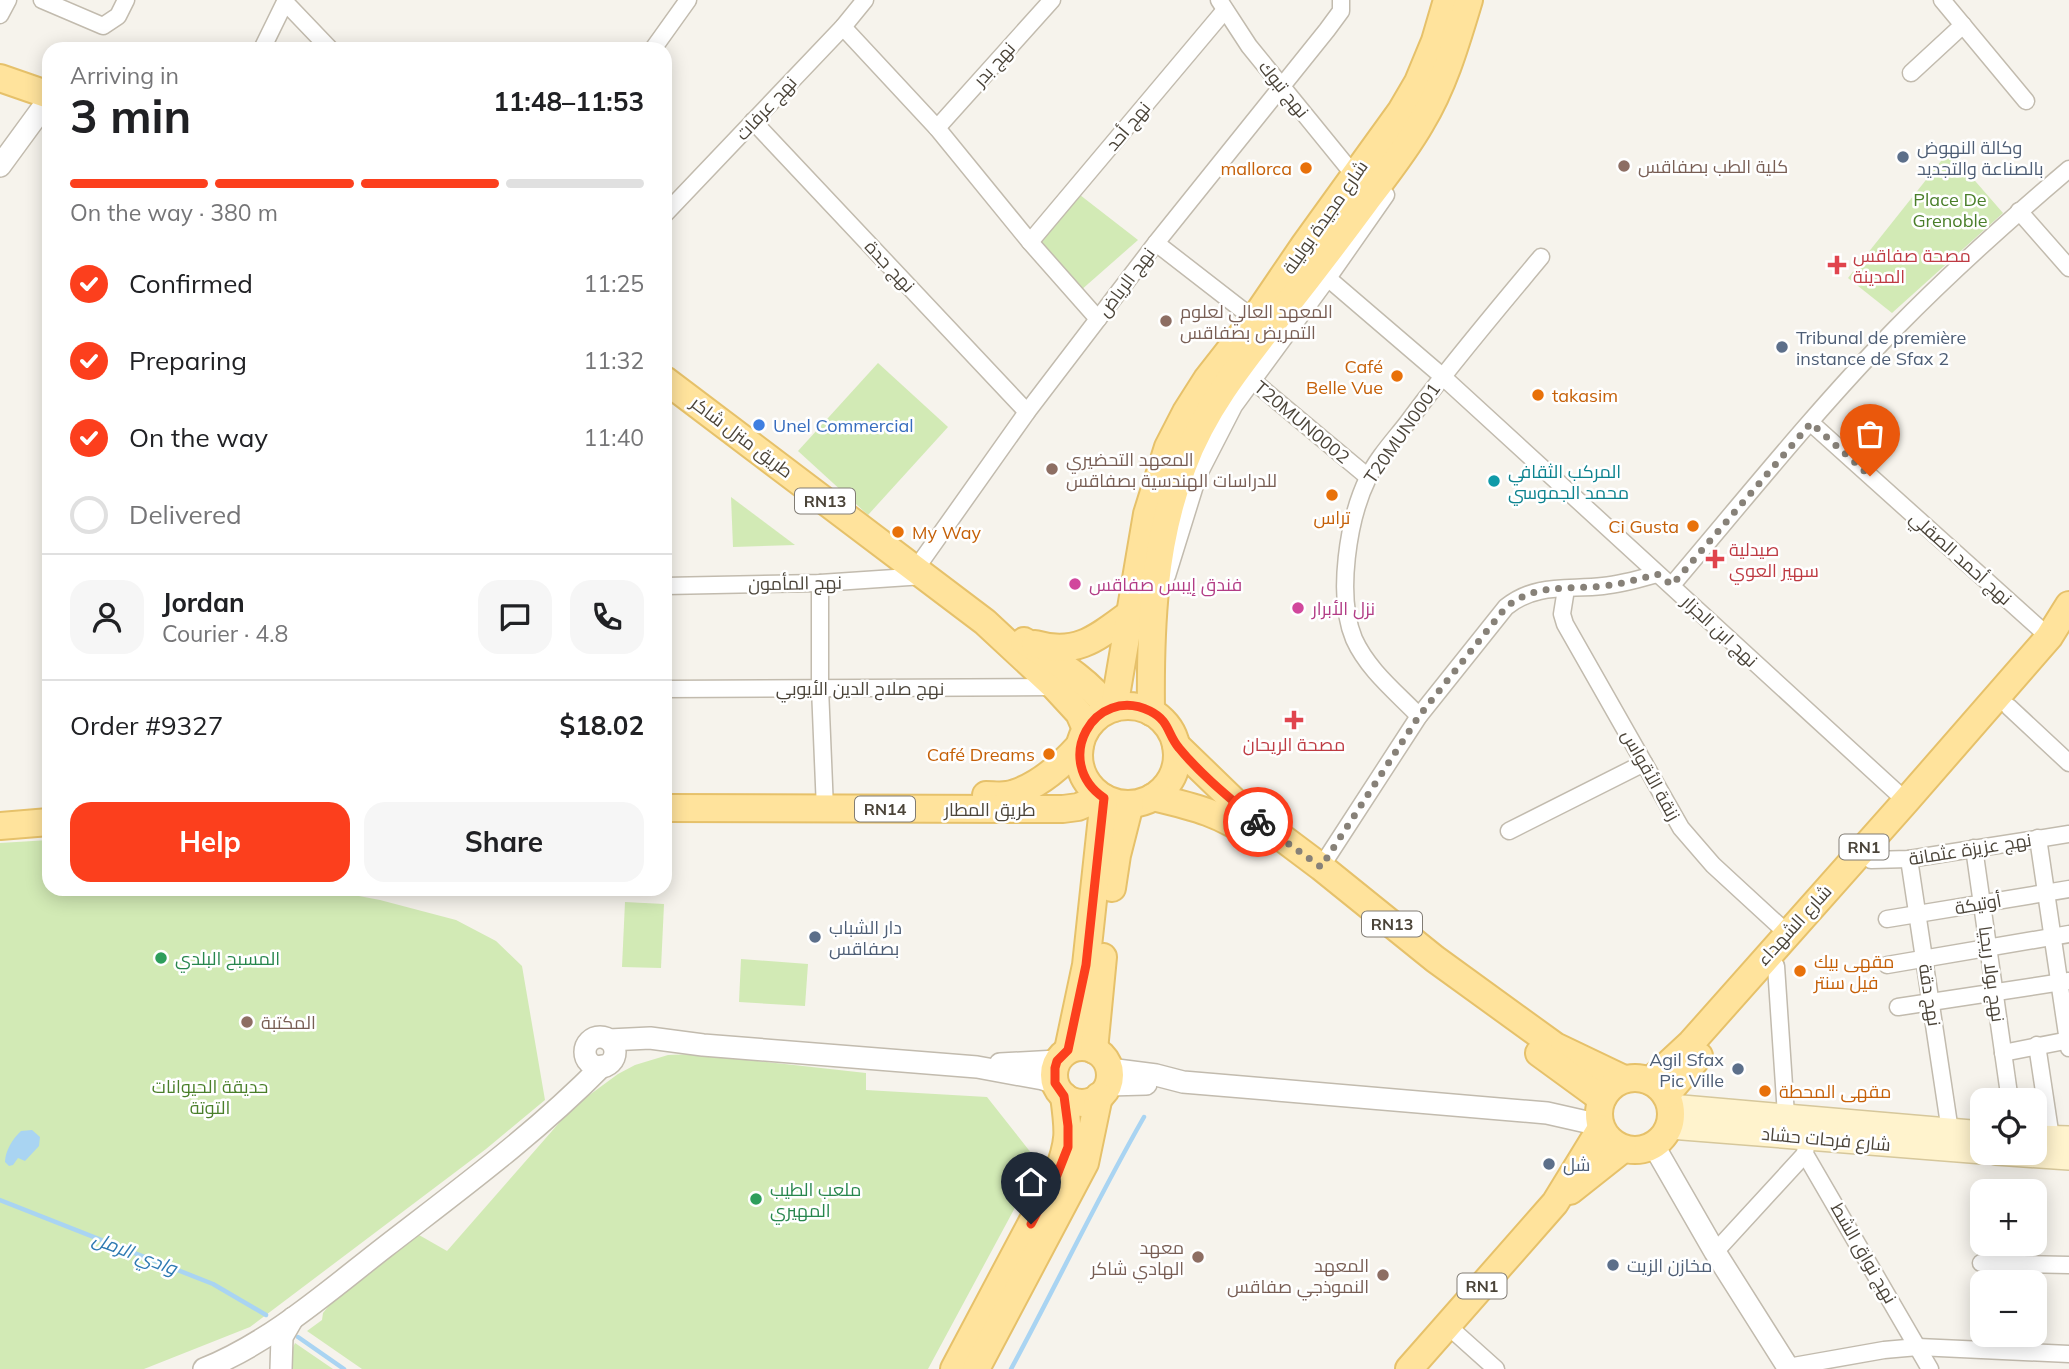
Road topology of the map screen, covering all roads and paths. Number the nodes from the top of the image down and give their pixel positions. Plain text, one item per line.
1 (8, 0) edge
2 (42, 0) edge
3 (126, 0) edge
4 (688, 0) edge
5 (865, 0) edge
6 (1052, 0) edge
7 (1341, 0) edge
8 (1447, 0) edge
9 (1469, 0) edge
10 (1942, 0) edge
11 (286, 1) edge
12 (1222, 5) edge
13 (0, 15) edge
14 (1963, 25) junction
15 (843, 27) junction
16 (266, 42) edge
17 (324, 42) edge
18 (658, 42) edge
19 (1911, 73) dead end
20 (0, 78) edge
21 (1283, 87) junction
22 (42, 94) edge
23 (2026, 101) dead end
24 (42, 107) edge
25 (753, 121) junction
26 (937, 128) junction
27 (0, 166) edge
28 (2069, 169) edge
29 (1354, 175) junction
30 (672, 207) edge
31 (2019, 211) junction
32 (1030, 242) junction
33 (1156, 243) junction
34 (1541, 257) dead end
35 (2069, 268) edge
36 (1322, 273) junction
37 (1098, 319) junction
38 (1254, 320) junction
39 (1245, 374) junction
40 (1442, 376) junction
41 (672, 385) edge
42 (1027, 412) junction
43 (1811, 423) junction
44 (1368, 477) junction
45 (920, 573) junction
46 (1657, 574) junction
47 (820, 583) junction
48 (1672, 585) junction
49 (672, 586) edge
50 (1566, 589) junction
51 (2069, 606) edge
52 (1141, 616) junction
53 (985, 622) junction
54 (2059, 635) edge
55 (1023, 640) junction
56 (1055, 687) junction
57 (820, 688) junction
58 (672, 690) edge
59 (2009, 707) junction
60 (1112, 709) junction
61 (1151, 712) junction
62 (1419, 716) junction
63 (1083, 737) junction
64 (1176, 745) junction
65 (1644, 763) junction
66 (2069, 763) edge
67 (672, 796) edge
68 (1122, 799) junction
69 (1906, 800) junction
70 (825, 802) junction
71 (42, 807) edge
72 (672, 808) edge
73 (0, 811) edge
74 (42, 823) edge
75 (0, 826) edge
76 (1509, 831) dead end
77 (2069, 834) edge
78 (2038, 838) junction
79 (1974, 848) junction
80 (1909, 859) junction
81 (1871, 860) junction
82 (1321, 867) junction
83 (2069, 889) edge
84 (2047, 892) junction
85 (1981, 904) junction
86 (1918, 915) junction
87 (1887, 919) dead end
88 (1787, 933) junction
89 (2062, 935) edge
90 (1988, 949) junction
91 (1925, 959) junction
92 (1887, 965) dead end
93 (1776, 966) junction
94 (2065, 982) edge
95 (1995, 992) junction
96 (1931, 1002) junction
97 (1898, 1007) dead end
98 (2069, 1043) edge
99 (2037, 1045) junction
100 (2003, 1053) junction
101 (1082, 1074) junction
102 (1624, 1079) junction
103 (2008, 1088) edge
104 (1662, 1111) junction
105 (1601, 1114) junction
106 (1786, 1115) junction
107 (1950, 1131) junction
108 (1970, 1132) edge
109 (2052, 1138) edge
110 (1806, 1145) junction
111 (1623, 1149) junction
112 (1970, 1152) edge
113 (2047, 1156) edge
114 (2069, 1158) edge
115 (1555, 1203) junction
116 (1715, 1252) junction
117 (1981, 1263) dead end
118 (2069, 1265) edge
119 (293, 1318) junction
120 (1448, 1326) junction
121 (253, 1346) junction
122 (1918, 1347) junction
123 (2069, 1354) edge
124 (281, 1365) edge
125 (1788, 1368) edge
126 (204, 1369) edge
127 (954, 1369) edge
128 (976, 1369) edge
129 (1409, 1369) edge
130 (1496, 1369) edge
131 (1930, 1369) edge

1 - 13 street
2 - 3 street
4 - 18 street
5 - 15 street, نهج عرفات
6 - 26 street, نهج بدر
7 - 21 street, نهج الرياض
8 - 29 main road, شارع مجيدة بوليلة
9 - 36 main road, شارع مجيدة بوليلة
10 - 14 street
11 - 16 street
11 - 17 street
12 - 21 street, نهج تبوك
12 - 32 street, نهج أحد
14 - 19 street
14 - 23 street
15 - 25 street, نهج عرفات
15 - 26 street
20 - 22 main road
21 - 29 street, نهج تبوك
21 - 33 street, نهج الرياض
24 - 27 street
25 - 30 street, نهج عرفات
25 - 42 street, نهج جدة
26 - 32 street
28 - 31 street
29 - 38 main road, شارع مجيدة بوليلة
31 - 35 street
31 - 43 street
32 - 37 street
33 - 37 street, نهج الرياض
33 - 38 street
34 - 40 street
36 - 39 main road, شارع مجيدة بوليلة
36 - 40 street, نهج ابن الجزار
37 - 42 street, نهج الرياض
38 - 52 main road, شارع مجيدة بوليلة
39 - 44 street, T20MUN0002
39 - 52 main road, شارع مجيدة بوليلة
40 - 44 street, T20MUN0001
40 - 46 street, نهج ابن الجزار
41 - 45 main road, طريق منزل شاكر / RN13
42 - 45 street, نهج الرياض
43 - 48 street
43 - 54 street, نهج أحمد الصقلي
44 - 62 street, T20MUN0001
45 - 47 street, نهج المأمون
45 - 53 main road, طريق منزل شاكر / RN13
46 - 48 street, نهج ابن الجزار
46 - 50 street
47 - 49 street, نهج المأمون
47 - 57 street
48 - 69 street, نهج ابن الجزار
50 - 62 street
50 - 65 street, زنقة الأقواس
51 - 54 main road, شارع الشهداء / RN1
52 - 55 main road
52 - 60 main road, شارع مجيدة بوليلة
52 - 61 main road, شارع مجيدة بوليلة
53 - 55 main road, طريق منزل شاكر / RN13
53 - 56 main road, طريق منزل شاكر / RN13
54 - 59 main road, شارع الشهداء / RN1
54 - 69 main road, شارع الشهداء / RN1
55 - 60 main road, طريق منزل شاكر / RN13
56 - 57 street, نهج صلاح الدين الأيوبي
56 - 63 main road, طريق منزل شاكر / RN13
57 - 58 street, نهج صلاح الدين الأيوبي
57 - 70 street
59 - 66 street
59 - 81 main road, شارع الشهداء / RN1
60 - 61 main road
60 - 63 main road
61 - 64 main road
62 - 82 street
63 - 68 main road
63 - 70 main road, طريق المطار / RN14
64 - 68 main road
64 - 82 main road, RN13
65 - 76 street
65 - 88 street, زنقة الأقواس
67 - 70 main road, طريق المطار / RN14
68 - 70 main road, طريق المطار / RN14
68 - 101 main road
68 - 105 main road, RN13
69 - 88 main road, شارع الشهداء / RN1
70 - 72 main road, طريق المطار / RN14
71 - 73 main road
74 - 75 main road
77 - 78 street, نهج عزيزة عثمانة
78 - 79 street, نهج عزيزة عثمانة
78 - 84 street
79 - 80 street, نهج عزيزة عثمانة
79 - 85 street, نهج بولا ريجيا
80 - 81 street, نهج عزيزة عثمانة
80 - 86 street, نهج دقة
81 - 93 main road, شارع الشهداء / RN1
82 - 102 main road, RN13
83 - 84 street, أوتيكة
84 - 85 street, أوتيكة
84 - 89 street
85 - 86 street, أوتيكة
85 - 90 street, نهج بولا ريجيا
86 - 87 street, أوتيكة
86 - 91 street, نهج دقة
88 - 104 main road, شارع الشهداء / RN1
89 - 90 street
89 - 94 street
90 - 91 street
90 - 95 street, نهج بولا ريجيا
91 - 92 street
91 - 96 street, نهج دقة
93 - 104 main road, شارع الشهداء / RN1
93 - 106 street
94 - 95 street
94 - 98 street
95 - 96 street
95 - 100 street, نهج بولا ريجيا
96 - 97 street
96 - 107 street, نهج دقة
98 - 99 street
99 - 100 street
99 - 109 street
100 - 103 street, نهج بولا ريجيا
101 - 105 street
101 - 119 street
101 - 127 main road
101 - 128 main road
102 - 104 main road
102 - 105 main road, RN1
104 - 106 main road, شارع فرحات حشاد
104 - 110 main road, شارع فرحات حشاد
104 - 111 main road
104 - 116 street
105 - 111 main road
105 - 115 main road, RN1
106 - 107 main road, شارع فرحات حشاد
107 - 108 main road, شارع فرحات حشاد
110 - 112 main road, شارع فرحات حشاد
110 - 116 street
110 - 122 street, نهج نواق الشط
111 - 115 main road, RN1
113 - 114 main road
115 - 120 main road, RN1
116 - 125 street
117 - 118 street
119 - 121 street
119 - 124 street
120 - 129 main road, RN1
120 - 130 street
121 - 124 street
121 - 126 street
122 - 123 street
122 - 125 street
122 - 131 street, نهج نواق الشط

